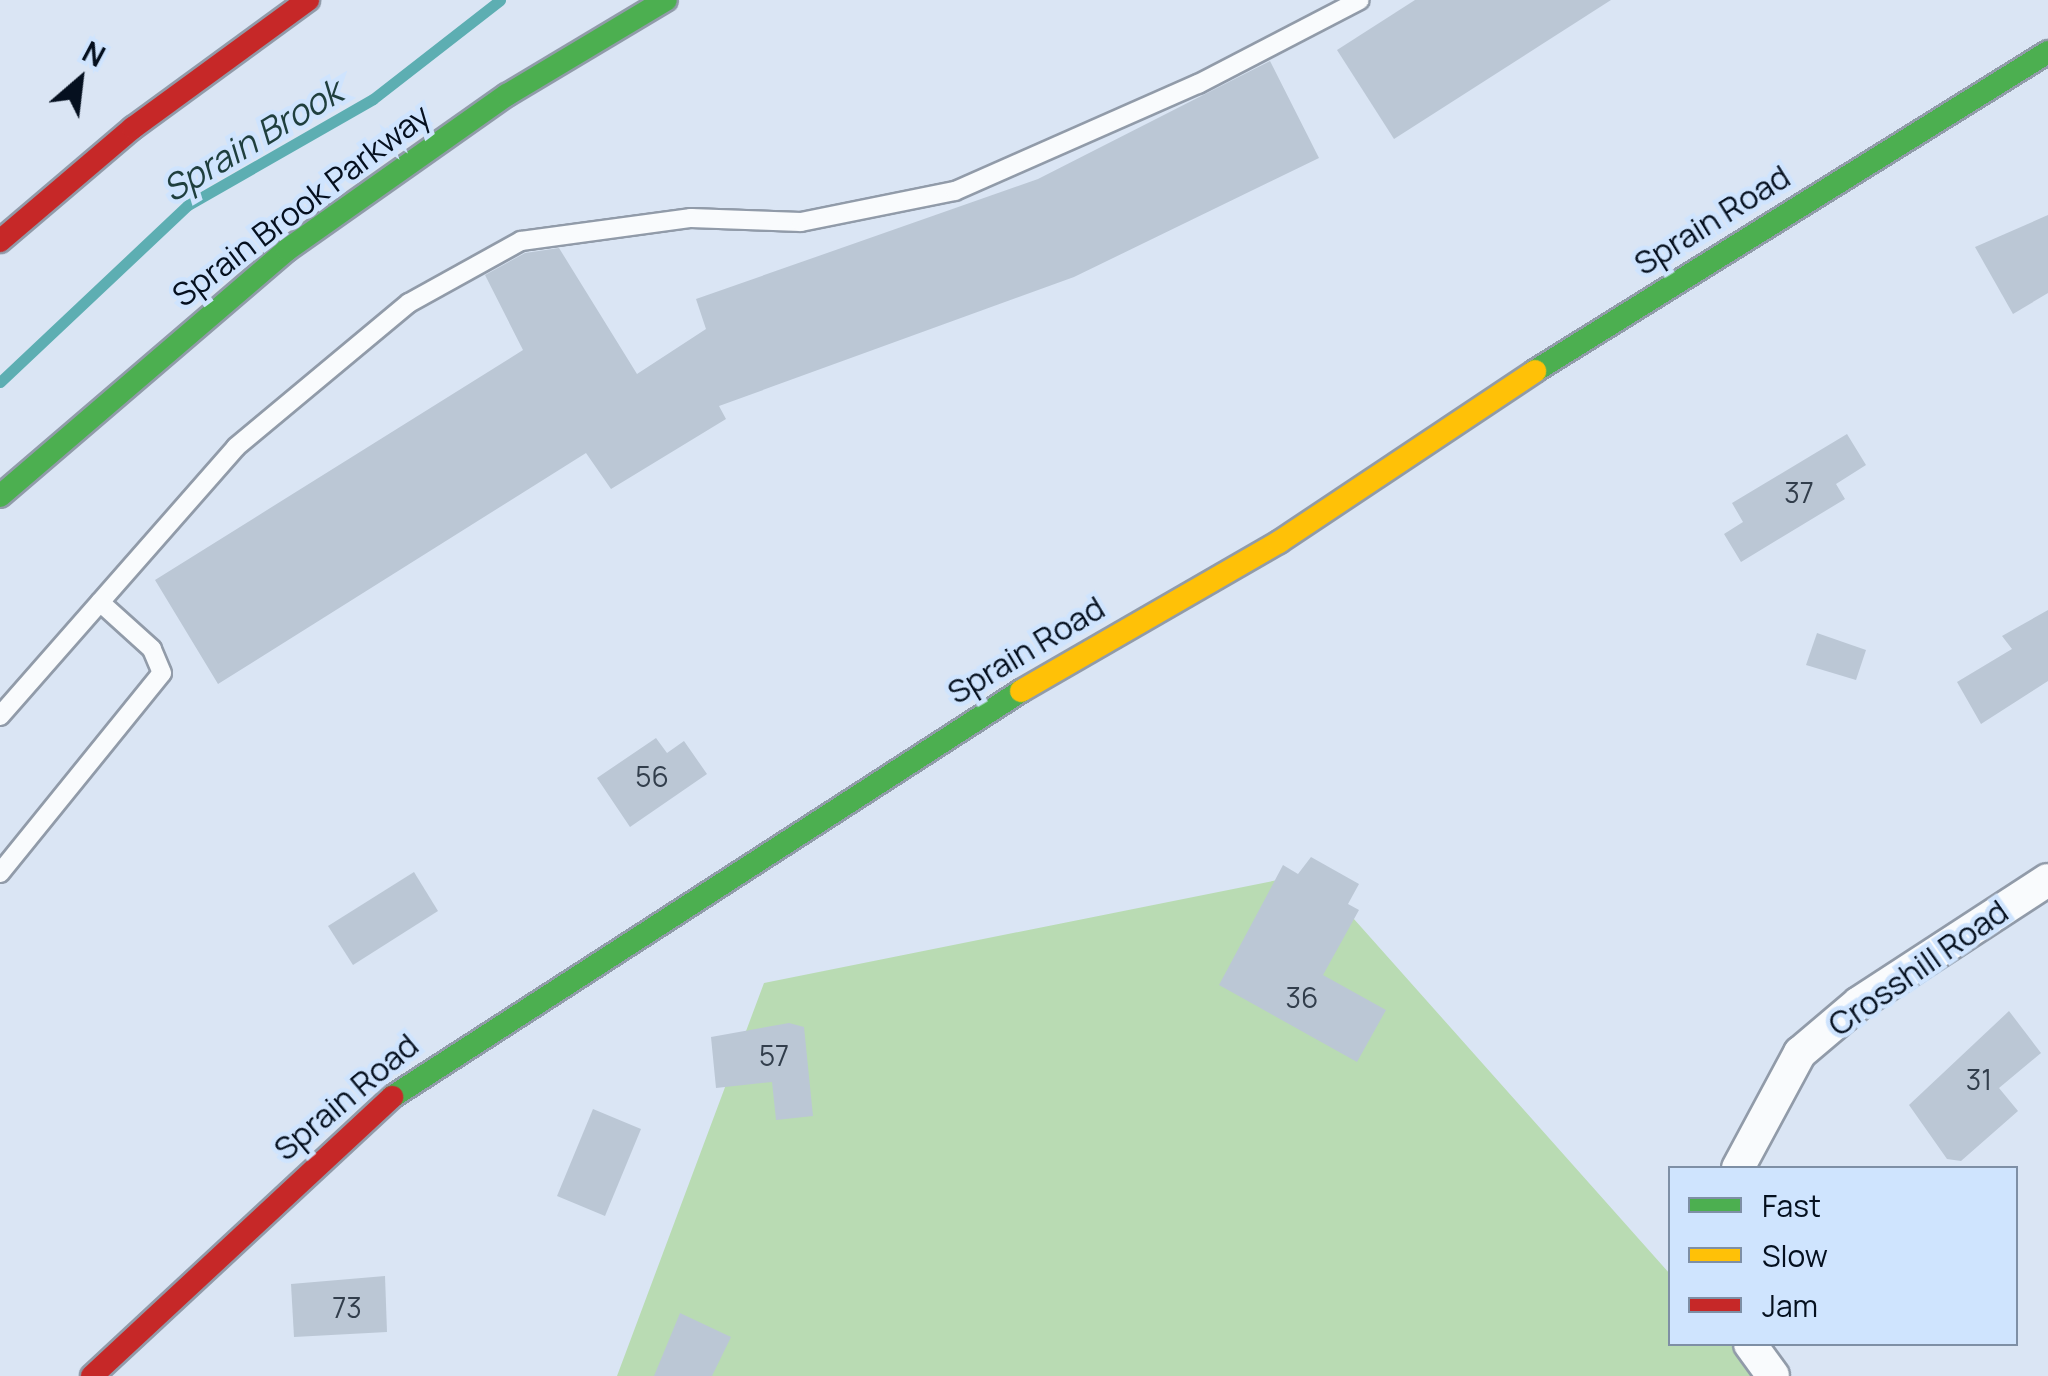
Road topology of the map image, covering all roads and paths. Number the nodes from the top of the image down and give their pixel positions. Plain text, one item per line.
1 (308, 0) edge
2 (666, 0) edge
3 (1360, 0) edge
4 (2048, 52) edge
5 (0, 241) edge
6 (0, 496) edge
7 (100, 602) junction
8 (0, 716) edge
9 (0, 873) edge
10 (2048, 880) edge
11 (1739, 1166) edge
12 (1752, 1346) edge
13 (92, 1376) edge
14 (1774, 1376) edge

1 - 5 main road
2 - 6 main road, Sprain Brook Parkway
3 - 7 lane
4 - 13 main road, Sprain Road
7 - 8 lane
7 - 9 lane
10 - 11 street, Crosshill Road
12 - 14 street

